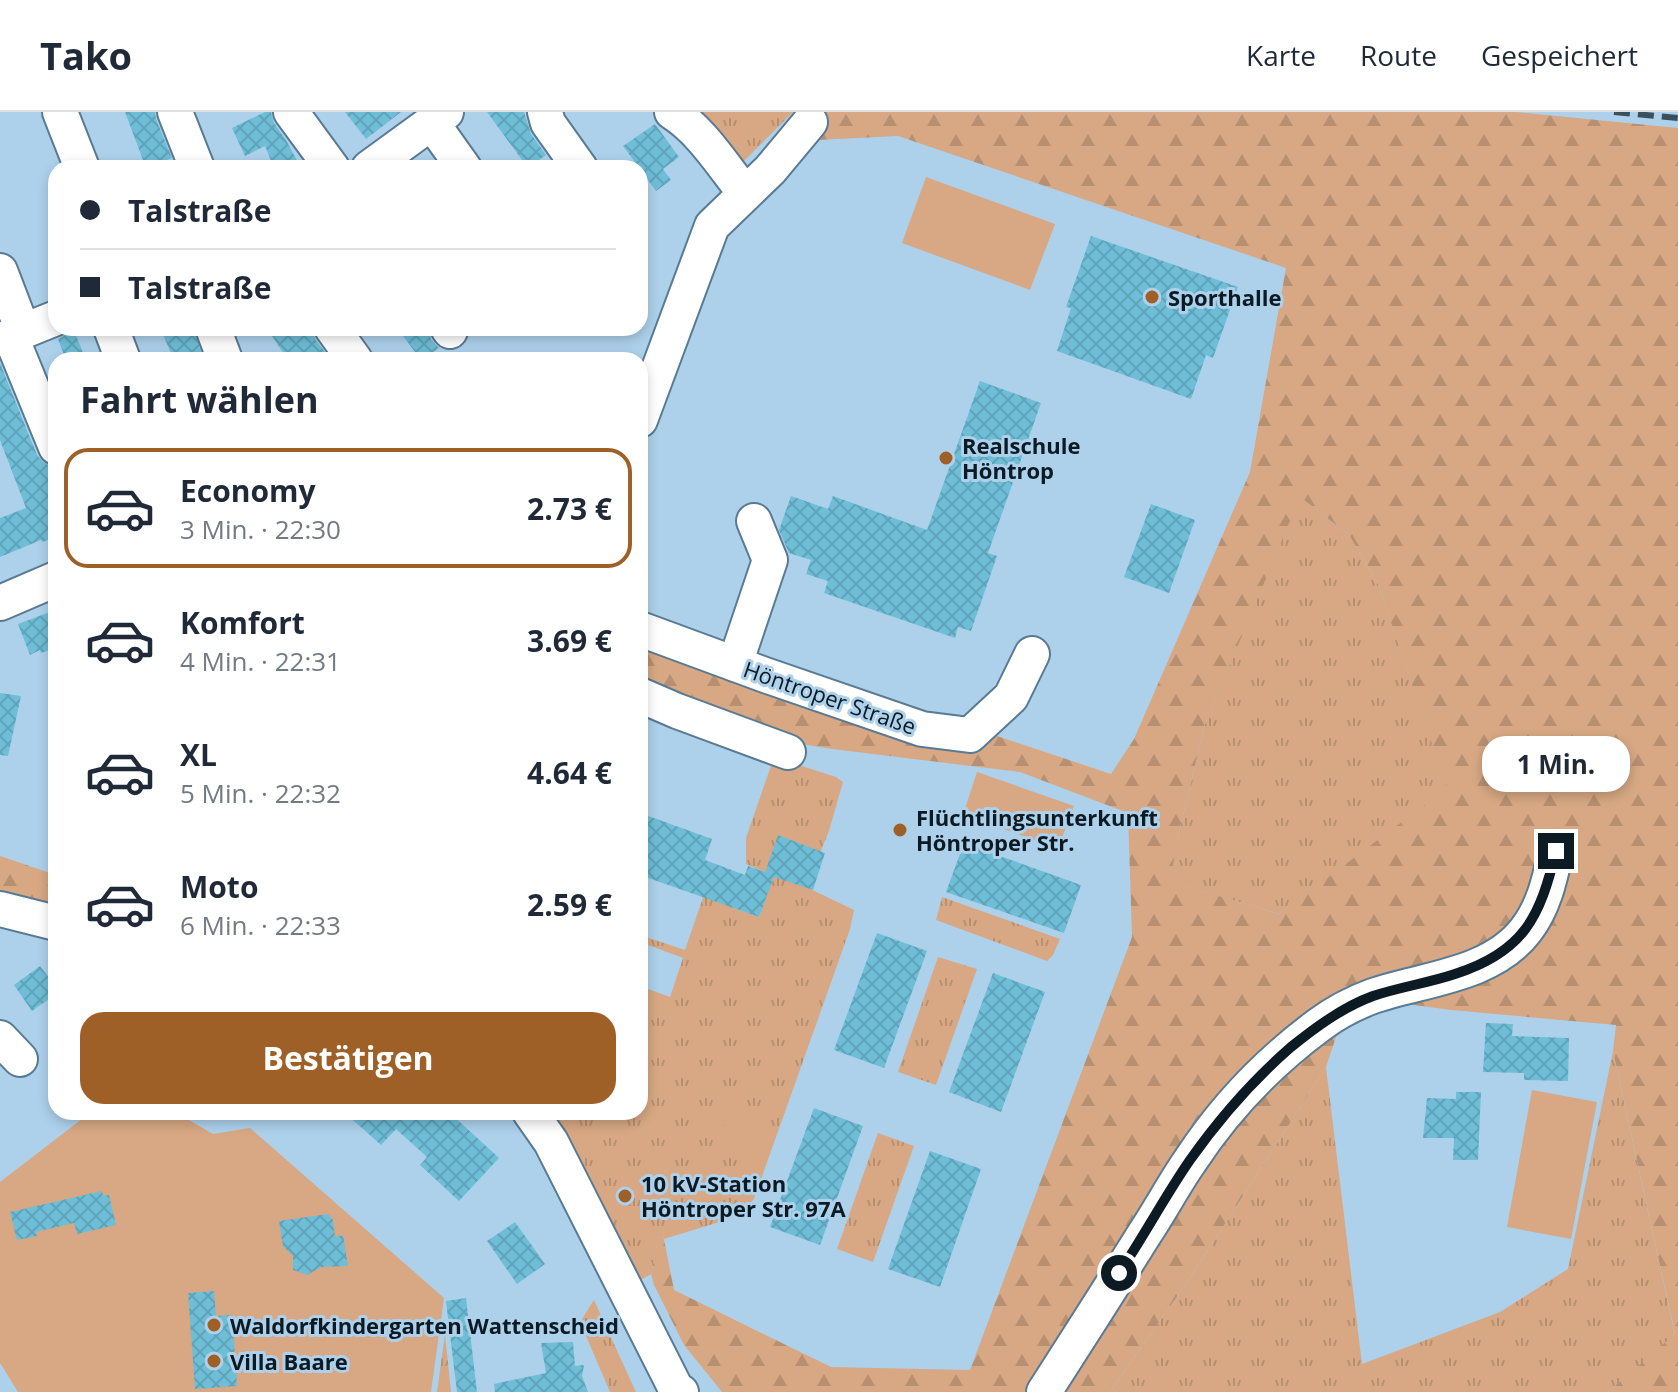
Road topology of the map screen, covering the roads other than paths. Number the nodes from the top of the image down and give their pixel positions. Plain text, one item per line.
1 (60, 112) edge
2 (175, 112) edge
3 (291, 112) edge
4 (545, 112) edge
5 (672, 112) edge
6 (439, 118) edge
7 (810, 122) dead end
8 (79, 160) edge
9 (194, 160) edge
10 (326, 160) edge
11 (380, 160) edge
12 (460, 160) edge
13 (574, 160) edge
14 (745, 193) junction
15 (0, 271) edge
16 (48, 321) edge
17 (11, 336) edge
18 (648, 398) edge
19 (48, 427) edge
20 (754, 521) dead end
21 (48, 582) edge
22 (0, 603) edge
23 (648, 632) edge
24 (1032, 654) dead end
25 (735, 664) junction
26 (648, 698) edge
27 (788, 752) dead end
28 (1556, 851) dead end
29 (0, 909) edge
30 (48, 921) edge
31 (536, 1120) edge
32 (678, 1391) edge
33 (1044, 1392) edge

1 - 8 street
2 - 9 street
3 - 10 street
4 - 13 street
5 - 14 street
6 - 11 street
6 - 12 street
7 - 14 street
14 - 18 street
15 - 17 street
16 - 17 street
17 - 19 street
20 - 25 street
21 - 22 street
23 - 25 street, Höntroper Straße
24 - 25 street, Höntroper Straße
26 - 27 street
28 - 33 street
29 - 30 street
31 - 32 street

